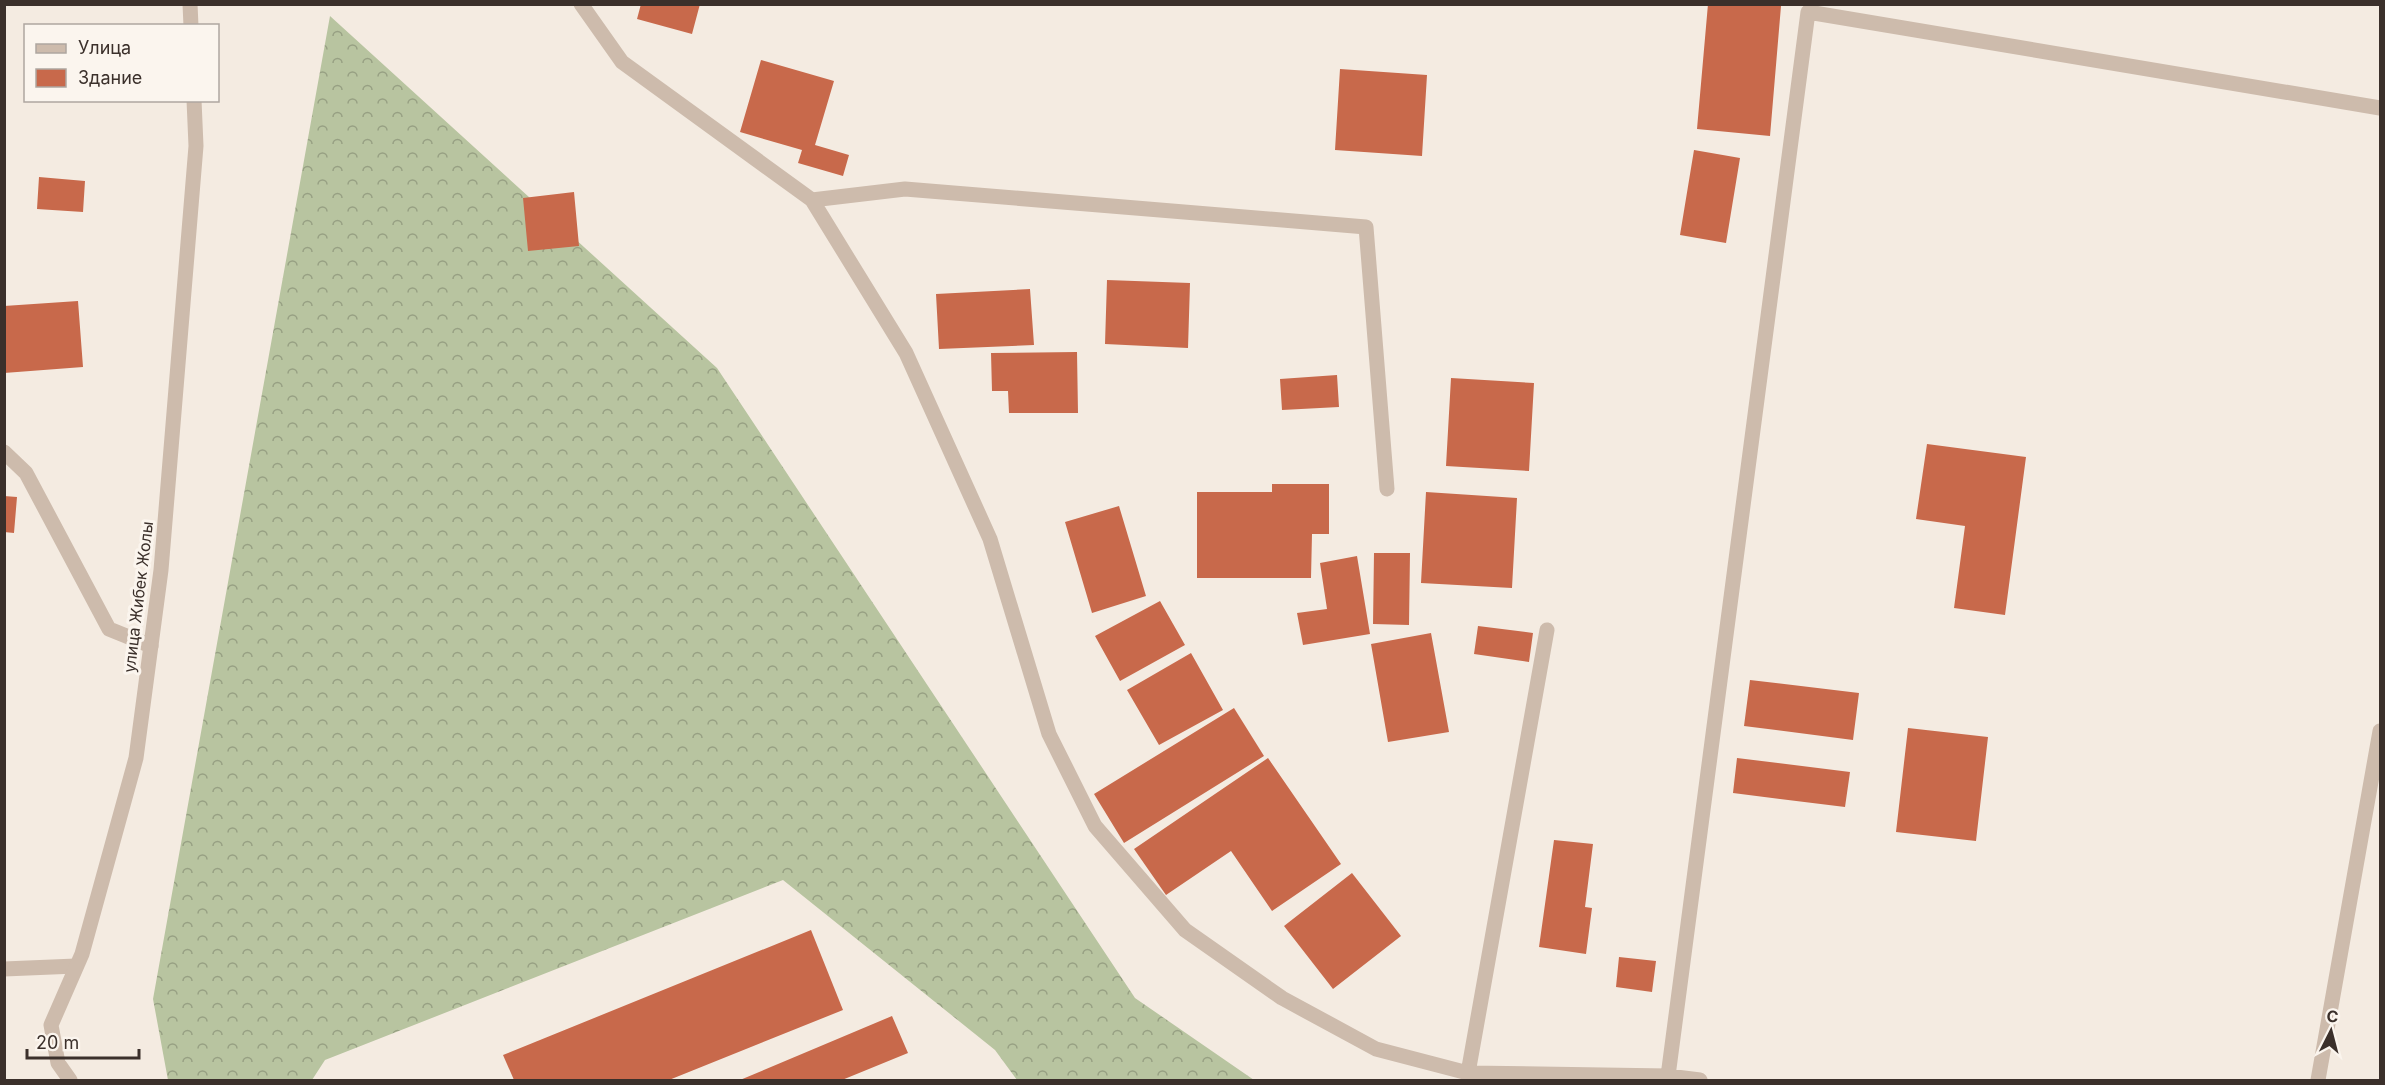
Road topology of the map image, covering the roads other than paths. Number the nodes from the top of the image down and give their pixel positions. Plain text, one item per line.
1 (190, 4) edge
2 (582, 4) edge
3 (191, 24) edge
4 (194, 102) edge
5 (2380, 108) edge
6 (812, 200) junction
7 (4, 452) edge
8 (1387, 489) dead end
9 (1546, 630) dead end
10 (151, 646) junction
11 (2380, 731) edge
12 (76, 966) junction
13 (4, 969) edge
14 (1468, 1073) junction
15 (1668, 1076) junction
16 (70, 1080) edge
17 (1700, 1080) edge
18 (2318, 1080) edge

1 - 3 street
2 - 6 street
4 - 10 street, улица Жибек Жолы
5 - 15 street
6 - 8 street
6 - 14 street
7 - 10 street
9 - 14 street
10 - 12 street, улица Жибек Жолы
11 - 18 street
12 - 13 street
12 - 16 street, улица Жибек Жолы
14 - 15 street
15 - 17 street

